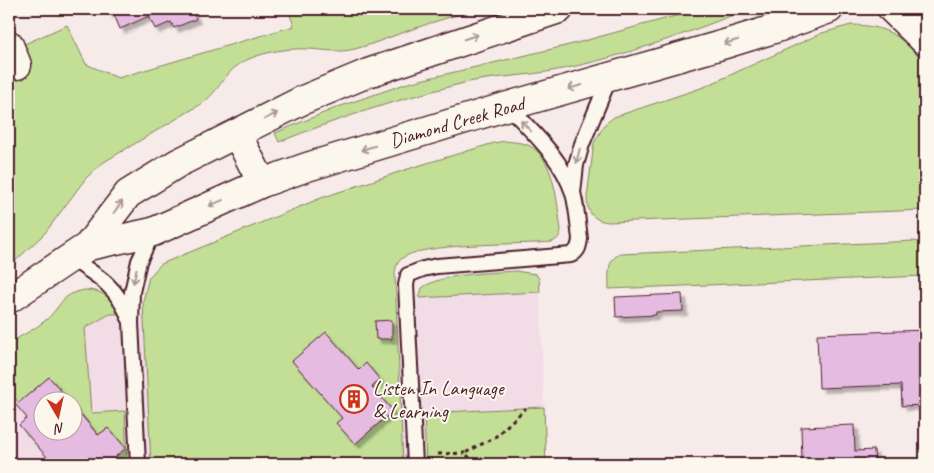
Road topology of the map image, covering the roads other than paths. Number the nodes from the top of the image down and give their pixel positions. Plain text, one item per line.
1 (559, 9) edge
2 (829, 9) edge
3 (892, 9) edge
4 (925, 41) edge
5 (609, 79) junction
6 (508, 106) junction
7 (237, 134) junction
8 (262, 183) junction
9 (573, 194) junction
10 (153, 232) junction
11 (79, 252) junction
12 (9, 299) edge
13 (131, 323) junction
14 (138, 464) edge
15 (415, 464) edge

7 -> 1 main road, Diamond Creek Road
2 -> 5 main road, Diamond Creek Road
3 - 4 main road
5 -> 6 main road, Diamond Creek Road
5 -> 9 lane
6 -> 8 main road, Diamond Creek Road
9 -> 6 lane
7 - 8 main road
11 -> 7 main road, Diamond Creek Road
8 -> 10 main road, Diamond Creek Road
9 - 15 lane
10 - 11 main road, Diamond Creek Road
10 -> 13 lane
11 - 12 main road, Diamond Creek Road
11 - 13 lane
13 - 14 lane

